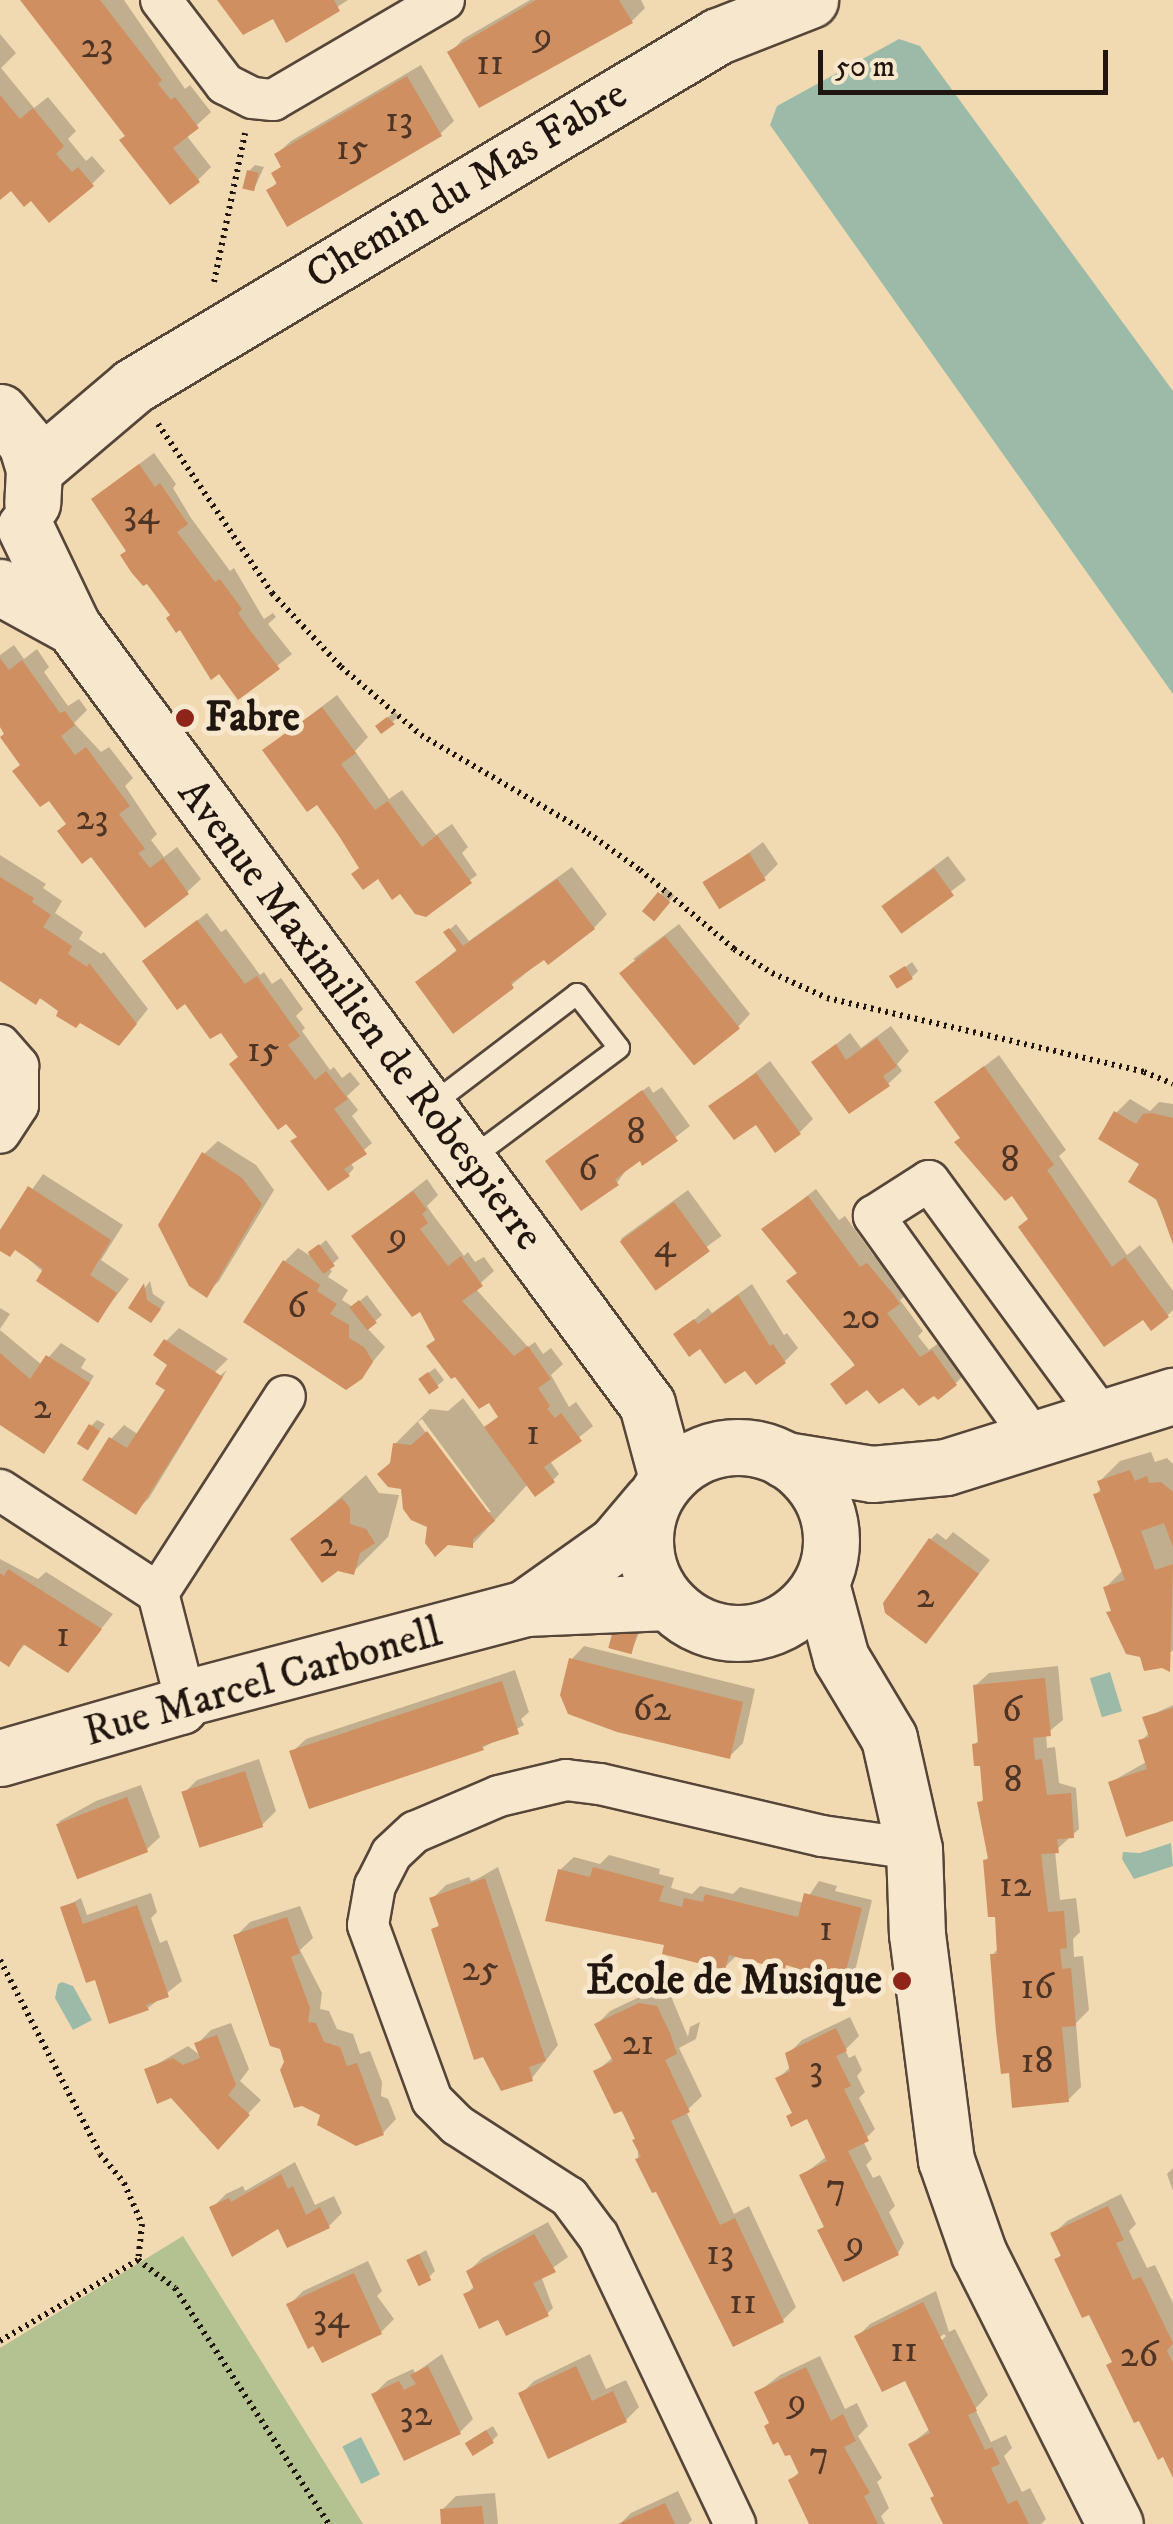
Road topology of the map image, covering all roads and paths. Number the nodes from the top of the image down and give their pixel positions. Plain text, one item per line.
1 (161, 0) edge
2 (444, 0) edge
3 (810, 0) edge
4 (253, 98) junction
5 (208, 341) junction
6 (133, 386) junction
7 (0, 404) edge
8 (0, 412) edge
9 (34, 470) junction
10 (12, 541) edge
11 (0, 587) edge
12 (73, 627) junction
13 (0, 1044) edge
14 (1173, 1084) edge
15 (430, 1106) junction
16 (0, 1132) edge
17 (469, 1160) junction
18 (285, 1396) dead end
19 (1173, 1396) edge
20 (647, 1404) junction
21 (1104, 1420) junction
22 (1036, 1441) junction
23 (721, 1448) junction
24 (786, 1460) junction
25 (946, 1467) junction
26 (660, 1489) junction
27 (0, 1490) edge
28 (826, 1568) junction
29 (158, 1592) junction
30 (668, 1602) junction
31 (525, 1608) junction
32 (744, 1634) junction
33 (856, 1690) junction
34 (185, 1698) junction
35 (0, 1758) edge
36 (914, 1849) junction
37 (0, 1960) edge
38 (138, 2260) junction
39 (0, 2341) edge
40 (328, 2524) edge
41 (735, 2524) edge
42 (1114, 2524) edge

1 - 4 street
2 - 4 street
3 - 5 street, Chemin du Mas Fabre
4 - 5 path
5 - 6 street, Chemin du Mas Fabre
6 - 7 street, Chemin du Mas Fabre
6 - 9 street, Chemin du Mas Fabre
6 - 14 path
8 - 9 street
9 - 10 street
10 - 12 street, Avenue Maximilien de Robespierre
11 - 12 street, Avenue Maximilien de Robespierre
12 - 15 street, Avenue Maximilien de Robespierre
13 - 16 street
15 - 17 street, Avenue Maximilien de Robespierre
15 - 17 lane
17 - 20 street, Avenue Maximilien de Robespierre
18 - 29 street
19 - 21 street
20 - 23 street, Avenue Maximilien de Robespierre
20 - 26 street, Avenue Maximilien de Robespierre
21 - 22 street
21 - 22 street
22 - 25 street
23 - 24 street
23 - 26 street
24 - 25 street
24 - 28 street
25 - 28 street
26 - 30 street
26 - 31 street, Rue Marcel Carbonell
27 - 29 street
28 - 32 street
28 - 33 street
29 - 34 street
30 - 31 street, Rue Marcel Carbonell
30 - 32 street
31 - 34 street, Rue Marcel Carbonell
32 - 33 street
33 - 36 street
34 - 35 street, Rue Marcel Carbonell
36 - 41 street
36 - 42 street
37 - 38 path
38 - 39 path
38 - 40 path

